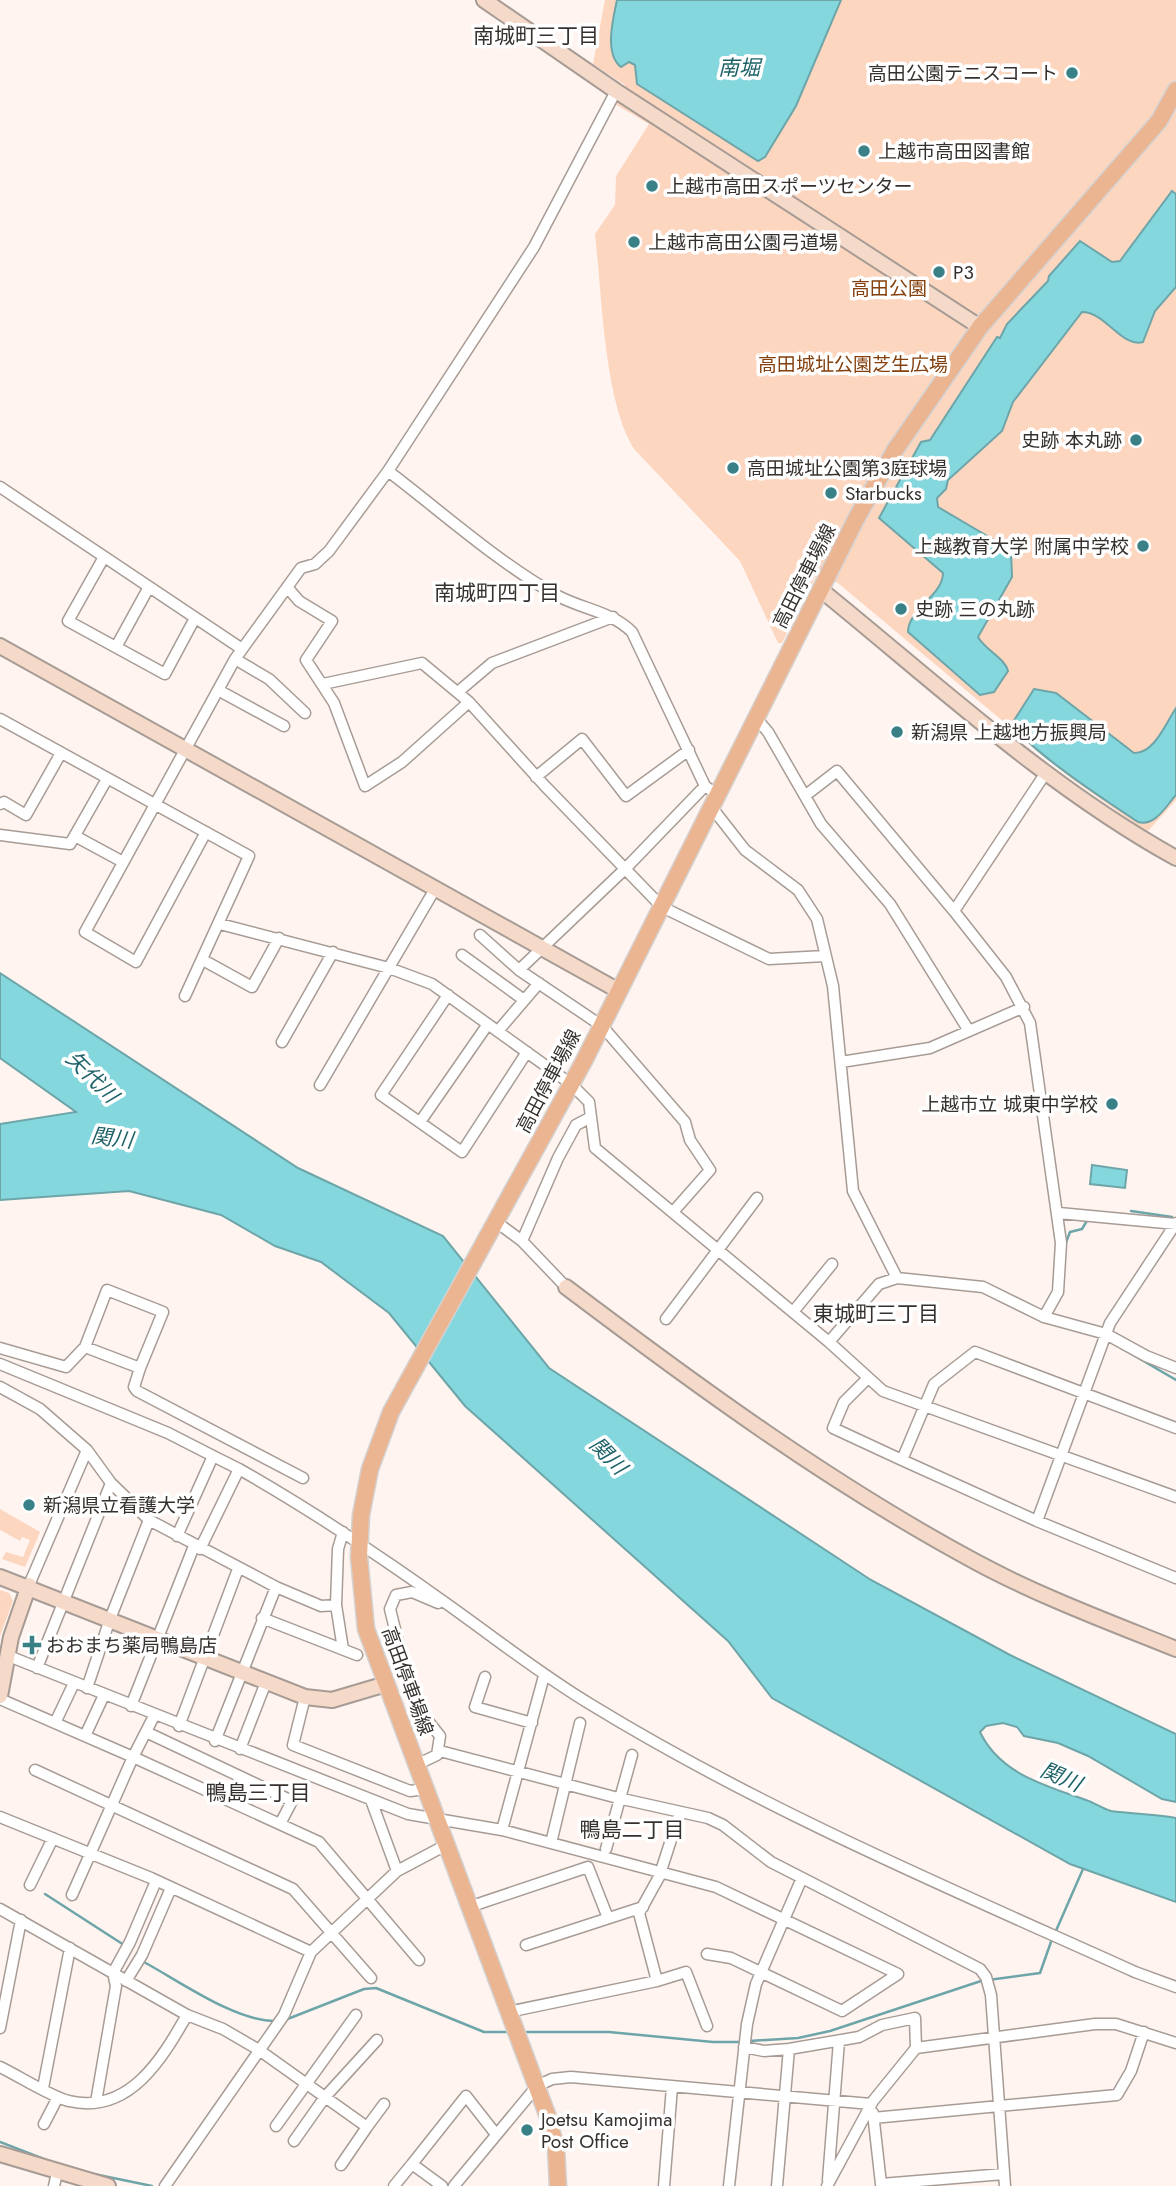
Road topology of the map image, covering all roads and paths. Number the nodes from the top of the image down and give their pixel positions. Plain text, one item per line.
1 (485, 0) edge
2 (1176, 90) edge
3 (616, 92) junction
4 (980, 327) junction
5 (388, 471) junction
6 (0, 487) edge
7 (104, 557) junction
8 (149, 587) junction
9 (287, 587) junction
10 (821, 590) junction
11 (613, 617) junction
12 (195, 618) junction
13 (0, 646) edge
14 (116, 647) junction
15 (242, 649) junction
16 (235, 659) junction
17 (323, 684) junction
18 (218, 690) junction
19 (459, 691) junction
20 (469, 702) junction
21 (305, 713) dead end
22 (756, 718) junction
23 (1, 723) edge
24 (284, 726) dead end
25 (689, 750) junction
26 (185, 751) junction
27 (61, 753) junction
28 (1045, 774) junction
29 (536, 777) junction
30 (107, 779) junction
31 (705, 786) junction
32 (806, 795) junction
33 (716, 803) junction
34 (0, 804) edge
35 (155, 804) junction
36 (206, 832) junction
37 (0, 835) edge
38 (75, 836) junction
39 (1176, 858) edge
40 (123, 862) junction
41 (626, 868) junction
42 (435, 889) junction
43 (662, 907) junction
44 (954, 911) junction
45 (220, 924) junction
46 (480, 935) dead end
47 (279, 938) junction
48 (541, 949) junction
49 (333, 952) junction
50 (462, 955) dead end
51 (825, 957) junction
52 (203, 960) junction
53 (389, 968) junction
54 (519, 970) junction
55 (539, 984) junction
56 (619, 990) junction
57 (448, 995) junction
58 (185, 996) dead end
59 (524, 1000) junction
60 (1024, 1007) junction
61 (488, 1024) junction
62 (602, 1026) junction
63 (498, 1031) junction
64 (969, 1031) junction
65 (282, 1042) dead end
66 (527, 1052) junction
67 (841, 1062) junction
68 (571, 1084) junction
69 (320, 1085) dead end
70 (590, 1117) junction
71 (420, 1122) junction
72 (757, 1198) dead end
73 (673, 1212) junction
74 (1059, 1213) junction
75 (1176, 1224) edge
76 (493, 1226) junction
77 (523, 1241) junction
78 (719, 1251) junction
79 (832, 1264) dead end
80 (897, 1278) junction
81 (566, 1287) joint
82 (793, 1312) junction
83 (1044, 1317) junction
84 (666, 1319) dead end
85 (1106, 1334) junction
86 (829, 1342) junction
87 (85, 1347) junction
88 (0, 1348) edge
89 (0, 1364) edge
90 (140, 1368) junction
91 (1176, 1368) edge
92 (867, 1379) junction
93 (0, 1387) edge
94 (1085, 1392) junction
95 (924, 1405) junction
96 (1176, 1429) edge
97 (87, 1450) junction
98 (213, 1456) junction
99 (1061, 1456) junction
100 (902, 1460) junction
101 (239, 1469) junction
102 (303, 1478) dead end
103 (111, 1483) junction
104 (1176, 1497) edge
105 (149, 1521) junction
106 (1037, 1521) junction
107 (177, 1536) junction
108 (354, 1537) junction
109 (197, 1548) junction
110 (238, 1569) junction
111 (0, 1577) edge
112 (1176, 1578) edge
113 (29, 1586) junction
114 (276, 1587) junction
115 (63, 1600) junction
116 (445, 1602) junction
117 (336, 1605) junction
118 (262, 1618) junction
119 (110, 1619) junction
120 (158, 1638) junction
121 (343, 1649) junction
122 (1176, 1649) edge
123 (357, 1655) dead end
124 (6, 1656) junction
125 (205, 1657) junction
126 (37, 1668) junction
127 (241, 1671) junction
128 (544, 1676) junction
129 (485, 1677) dead end
130 (266, 1682) junction
131 (74, 1683) junction
132 (386, 1684) junction
133 (87, 1688) junction
134 (104, 1695) junction
135 (305, 1697) junction
136 (0, 1698) edge
137 (131, 1706) junction
138 (154, 1716) junction
139 (55, 1723) junction
140 (532, 1723) junction
141 (580, 1723) dead end
142 (178, 1726) junction
143 (146, 1732) junction
144 (85, 1736) junction
145 (215, 1741) junction
146 (240, 1749) junction
147 (440, 1751) junction
148 (632, 1755) dead end
149 (133, 1757) junction
150 (416, 1765) junction
151 (35, 1770) dead end
152 (520, 1771) junction
153 (566, 1784) junction
154 (425, 1789) junction
155 (618, 1798) junction
156 (371, 1800) junction
157 (111, 1804) junction
158 (680, 1812) junction
159 (0, 1817) edge
160 (437, 1817) junction
161 (280, 1824) junction
162 (502, 1830) junction
163 (53, 1838) junction
164 (551, 1843) junction
165 (446, 1845) junction
166 (606, 1849) dead end
167 (90, 1853) junction
168 (397, 1871) junction
169 (661, 1872) junction
170 (802, 1878) junction
171 (156, 1881) junction
172 (30, 1885) dead end
173 (171, 1888) junction
174 (72, 1895) dead end
175 (366, 1899) junction
176 (643, 1907) junction
177 (469, 1908) junction
178 (0, 1909) edge
179 (608, 1918) junction
180 (21, 1920) junction
181 (785, 1920) junction
182 (330, 1934) junction
183 (526, 1945) dead end
184 (70, 1948) junction
185 (311, 1952) junction
186 (707, 1954) dead end
187 (419, 1960) dead end
188 (762, 1972) junction
189 (113, 1973) junction
190 (371, 1978) dead end
191 (126, 1981) junction
192 (657, 1981) junction
193 (1176, 1987) edge
194 (508, 2011) junction
195 (187, 2015) junction
196 (356, 2015) dead end
197 (707, 2026) dead end
198 (0, 2028) edge
199 (1144, 2032) junction
200 (994, 2038) junction
201 (377, 2040) dead end
202 (839, 2041) junction
203 (1176, 2043) edge
204 (744, 2047) junction
205 (916, 2048) junction
206 (789, 2049) junction
207 (259, 2050) junction
208 (0, 2067) edge
209 (306, 2084) junction
210 (537, 2086) junction
211 (672, 2087) junction
212 (43, 2088) junction
213 (738, 2091) junction
214 (58, 2097) junction
215 (325, 2097) junction
216 (786, 2098) junction
217 (96, 2102) junction
218 (834, 2102) junction
219 (384, 2104) dead end
220 (871, 2104) junction
221 (999, 2106) junction
222 (873, 2118) junction
223 (44, 2124) dead end
224 (276, 2126) dead end
225 (367, 2127) junction
226 (495, 2133) junction
227 (294, 2141) dead end
228 (0, 2154) edge
229 (412, 2164) junction
230 (341, 2165) dead end
231 (1004, 2174) junction
232 (56, 2179) edge
233 (108, 2186) edge
234 (165, 2186) edge
235 (394, 2186) edge
236 (442, 2186) edge
237 (454, 2186) edge
238 (558, 2186) edge
239 (664, 2186) edge
240 (729, 2186) edge
241 (778, 2186) edge
242 (827, 2186) edge
243 (1005, 2186) edge

1 - 3 street
2 - 4 main road, 高田停車場線
3 - 4 street
3 - 5 street
4 - 10 main road, 高田停車場線
5 - 9 street
5 - 11 street
6 - 7 street
7 - 8 street
7 - 14 street
8 - 12 street
8 - 14 street
9 - 15 street
9 - 17 street
10 - 22 main road, 高田停車場線
10 - 28 street
11 - 19 street
11 - 25 street
12 - 14 street
12 - 15 street
13 - 26 street
15 - 16 street
16 - 18 street
16 - 21 street
17 - 19 street
17 - 20 street
18 - 24 street
18 - 26 street
19 - 20 street
20 - 29 street
22 - 32 street
22 - 33 main road, 高田停車場線
23 - 27 street
25 - 29 street
25 - 31 street
26 - 35 street
26 - 42 street
27 - 30 street
27 - 34 street
28 - 39 street
28 - 44 street
29 - 41 street
30 - 35 street
30 - 38 street
31 - 33 street
31 - 41 street
32 - 44 street
32 - 64 street
33 - 43 main road, 高田停車場線
33 - 51 street
35 - 36 street
35 - 40 street
36 - 40 street
36 - 45 street
37 - 38 street
38 - 40 street
41 - 43 street
41 - 48 street
42 - 48 street
42 - 53 street
43 - 51 street
43 - 56 main road, 高田停車場線
44 - 60 street
45 - 47 street
45 - 52 street
46 - 54 street
47 - 49 street
47 - 52 street
48 - 54 street
48 - 56 street
49 - 53 street
49 - 65 street
50 - 59 street
51 - 67 street
52 - 58 street
53 - 57 street
53 - 69 street
54 - 55 street
55 - 59 street
55 - 62 street
56 - 62 main road, 高田停車場線
57 - 61 street
57 - 71 street
59 - 63 street
60 - 64 street
60 - 74 street
61 - 63 street
61 - 71 street
62 - 68 main road, 高田停車場線
62 - 73 street
63 - 66 street
64 - 67 street
66 - 68 street
66 - 71 street
67 - 80 street
68 - 70 street
68 - 76 main road, 高田停車場線
70 - 73 street
70 - 77 street
72 - 78 street
73 - 78 street
74 - 75 street
74 - 83 street
75 - 85 street
76 - 77 street
76 - 108 main road, 高田停車場線
77 - 81 street
78 - 82 street
78 - 84 street
79 - 82 street
80 - 83 street
80 - 86 street
81 - 122 street
82 - 86 street
83 - 85 street
85 - 91 street
85 - 94 street
86 - 92 street
87 - 88 street
87 - 90 street
87 - 90 street
89 - 98 street
90 - 102 street
92 - 95 street
92 - 100 street
93 - 97 street
94 - 95 street
94 - 96 street
94 - 99 street
95 - 99 street
95 - 100 street
97 - 103 street
97 - 113 street
98 - 101 street
98 - 107 street
99 - 104 street
99 - 106 street
100 - 106 street
101 - 108 street
101 - 109 street
103 - 105 street
103 - 115 street
105 - 107 street
105 - 119 street
106 - 112 street
107 - 109 street
108 - 116 street
108 - 117 street
108 - 132 main road, 高田停車場線
109 - 110 street
109 - 120 street
110 - 114 street
110 - 125 street
111 - 113 street
113 - 115 street
113 - 124 street
114 - 117 street
114 - 118 street
115 - 119 street
115 - 126 street
116 - 128 street
116 - 147 street
117 - 121 street
118 - 121 street
118 - 127 street
119 - 120 street
119 - 133 street
120 - 125 street
120 - 137 street
121 - 123 street
124 - 126 street
124 - 136 street
125 - 127 street
125 - 142 street
126 - 131 street
127 - 130 street
127 - 145 street
128 - 140 street
128 - 193 street
129 - 140 street
130 - 135 street
130 - 146 street
131 - 133 street
131 - 139 street
132 - 135 street
132 - 150 main road, 高田停車場線
133 - 134 street
134 - 137 street
134 - 144 street
135 - 154 street
136 - 139 street
137 - 138 street
138 - 142 street
138 - 143 street
139 - 144 street
140 - 152 street
141 - 153 street
142 - 145 street
143 - 149 street
143 - 161 street
144 - 149 street
145 - 146 street
146 - 156 street
147 - 150 street
147 - 152 street
148 - 155 street
149 - 157 street
149 - 161 street
150 - 154 main road, 高田停車場線
151 - 157 street
152 - 153 street
152 - 162 street
153 - 155 street
153 - 164 street
154 - 160 main road, 高田停車場線
155 - 158 street
155 - 166 street
156 - 160 street
156 - 168 street
157 - 167 street
157 - 182 street
158 - 169 street
158 - 170 street
159 - 163 street
160 - 162 street
160 - 165 main road, 高田停車場線
161 - 175 street
162 - 164 street
163 - 167 street
163 - 172 street
164 - 169 street
165 - 168 street
165 - 177 main road, 高田停車場線
167 - 171 street
167 - 174 street
168 - 175 street
169 - 176 street
169 - 181 street
170 - 181 street
170 - 200 street
171 - 173 street
171 - 189 street
173 - 185 street
173 - 191 street
175 - 182 street
175 - 187 street
176 - 179 street
176 - 192 street
177 - 179 street
177 - 194 main road, 高田停車場線
178 - 180 street
179 - 183 street
180 - 184 street
180 - 198 street
181 - 188 street
181 - 188 street
182 - 185 street
182 - 190 street
184 - 189 street
184 - 212 street
185 - 207 street
186 - 188 street
188 - 204 street
189 - 191 street
189 - 217 street
191 - 195 street
192 - 194 street
192 - 197 street
194 - 210 main road, 高田停車場線
195 - 207 street
195 - 217 street
196 - 209 street
199 - 200 street
199 - 203 street
199 - 221 street
200 - 205 street
200 - 221 street
201 - 215 street
202 - 205 street
202 - 206 street
202 - 218 street
204 - 206 street
204 - 213 street
205 - 220 street
206 - 216 street
207 - 209 street
207 - 234 street
208 - 212 street
209 - 215 street
209 - 224 street
210 - 211 street
210 - 226 street
210 - 238 main road, 高田停車場線
211 - 213 street
211 - 239 street
212 - 214 street
213 - 216 street
213 - 240 street
214 - 217 street
214 - 223 street
215 - 225 street
215 - 227 street
216 - 218 street
216 - 241 street
218 - 220 street
218 - 242 street
219 - 225 street
220 - 222 street
220 - 242 street
221 - 222 street
221 - 231 street
222 - 231 street
225 - 230 street
226 - 229 street
226 - 237 street
228 - 232 street
229 - 235 street
229 - 236 street
231 - 243 street
232 - 233 street

